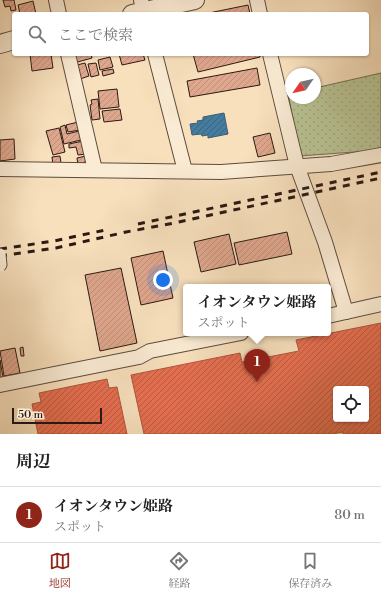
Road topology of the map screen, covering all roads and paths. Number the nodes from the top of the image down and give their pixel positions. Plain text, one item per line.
1 (56, 0) edge
2 (195, 0) edge
3 (257, 0) edge
4 (140, 10) edge
5 (59, 12) edge
6 (260, 12) edge
7 (12, 41) edge
8 (0, 44) edge
9 (68, 56) edge
10 (155, 56) edge
11 (270, 56) edge
12 (381, 155) edge
13 (297, 166) junction
14 (0, 170) edge
15 (95, 170) junction
16 (185, 171) junction
17 (0, 254) edge
18 (0, 266) edge
19 (381, 304) edge
20 (346, 312) junction
21 (331, 315) edge
22 (226, 336) edge
23 (0, 385) edge

1 - 5 street
2 - 4 street
3 - 6 street
7 - 8 street
9 - 15 street
10 - 16 street
11 - 13 street
12 - 13 street
13 - 16 street
13 - 20 street
14 - 15 street
15 - 16 street
17 - 18 street, bridge
19 - 20 street
20 - 21 street
22 - 23 street

